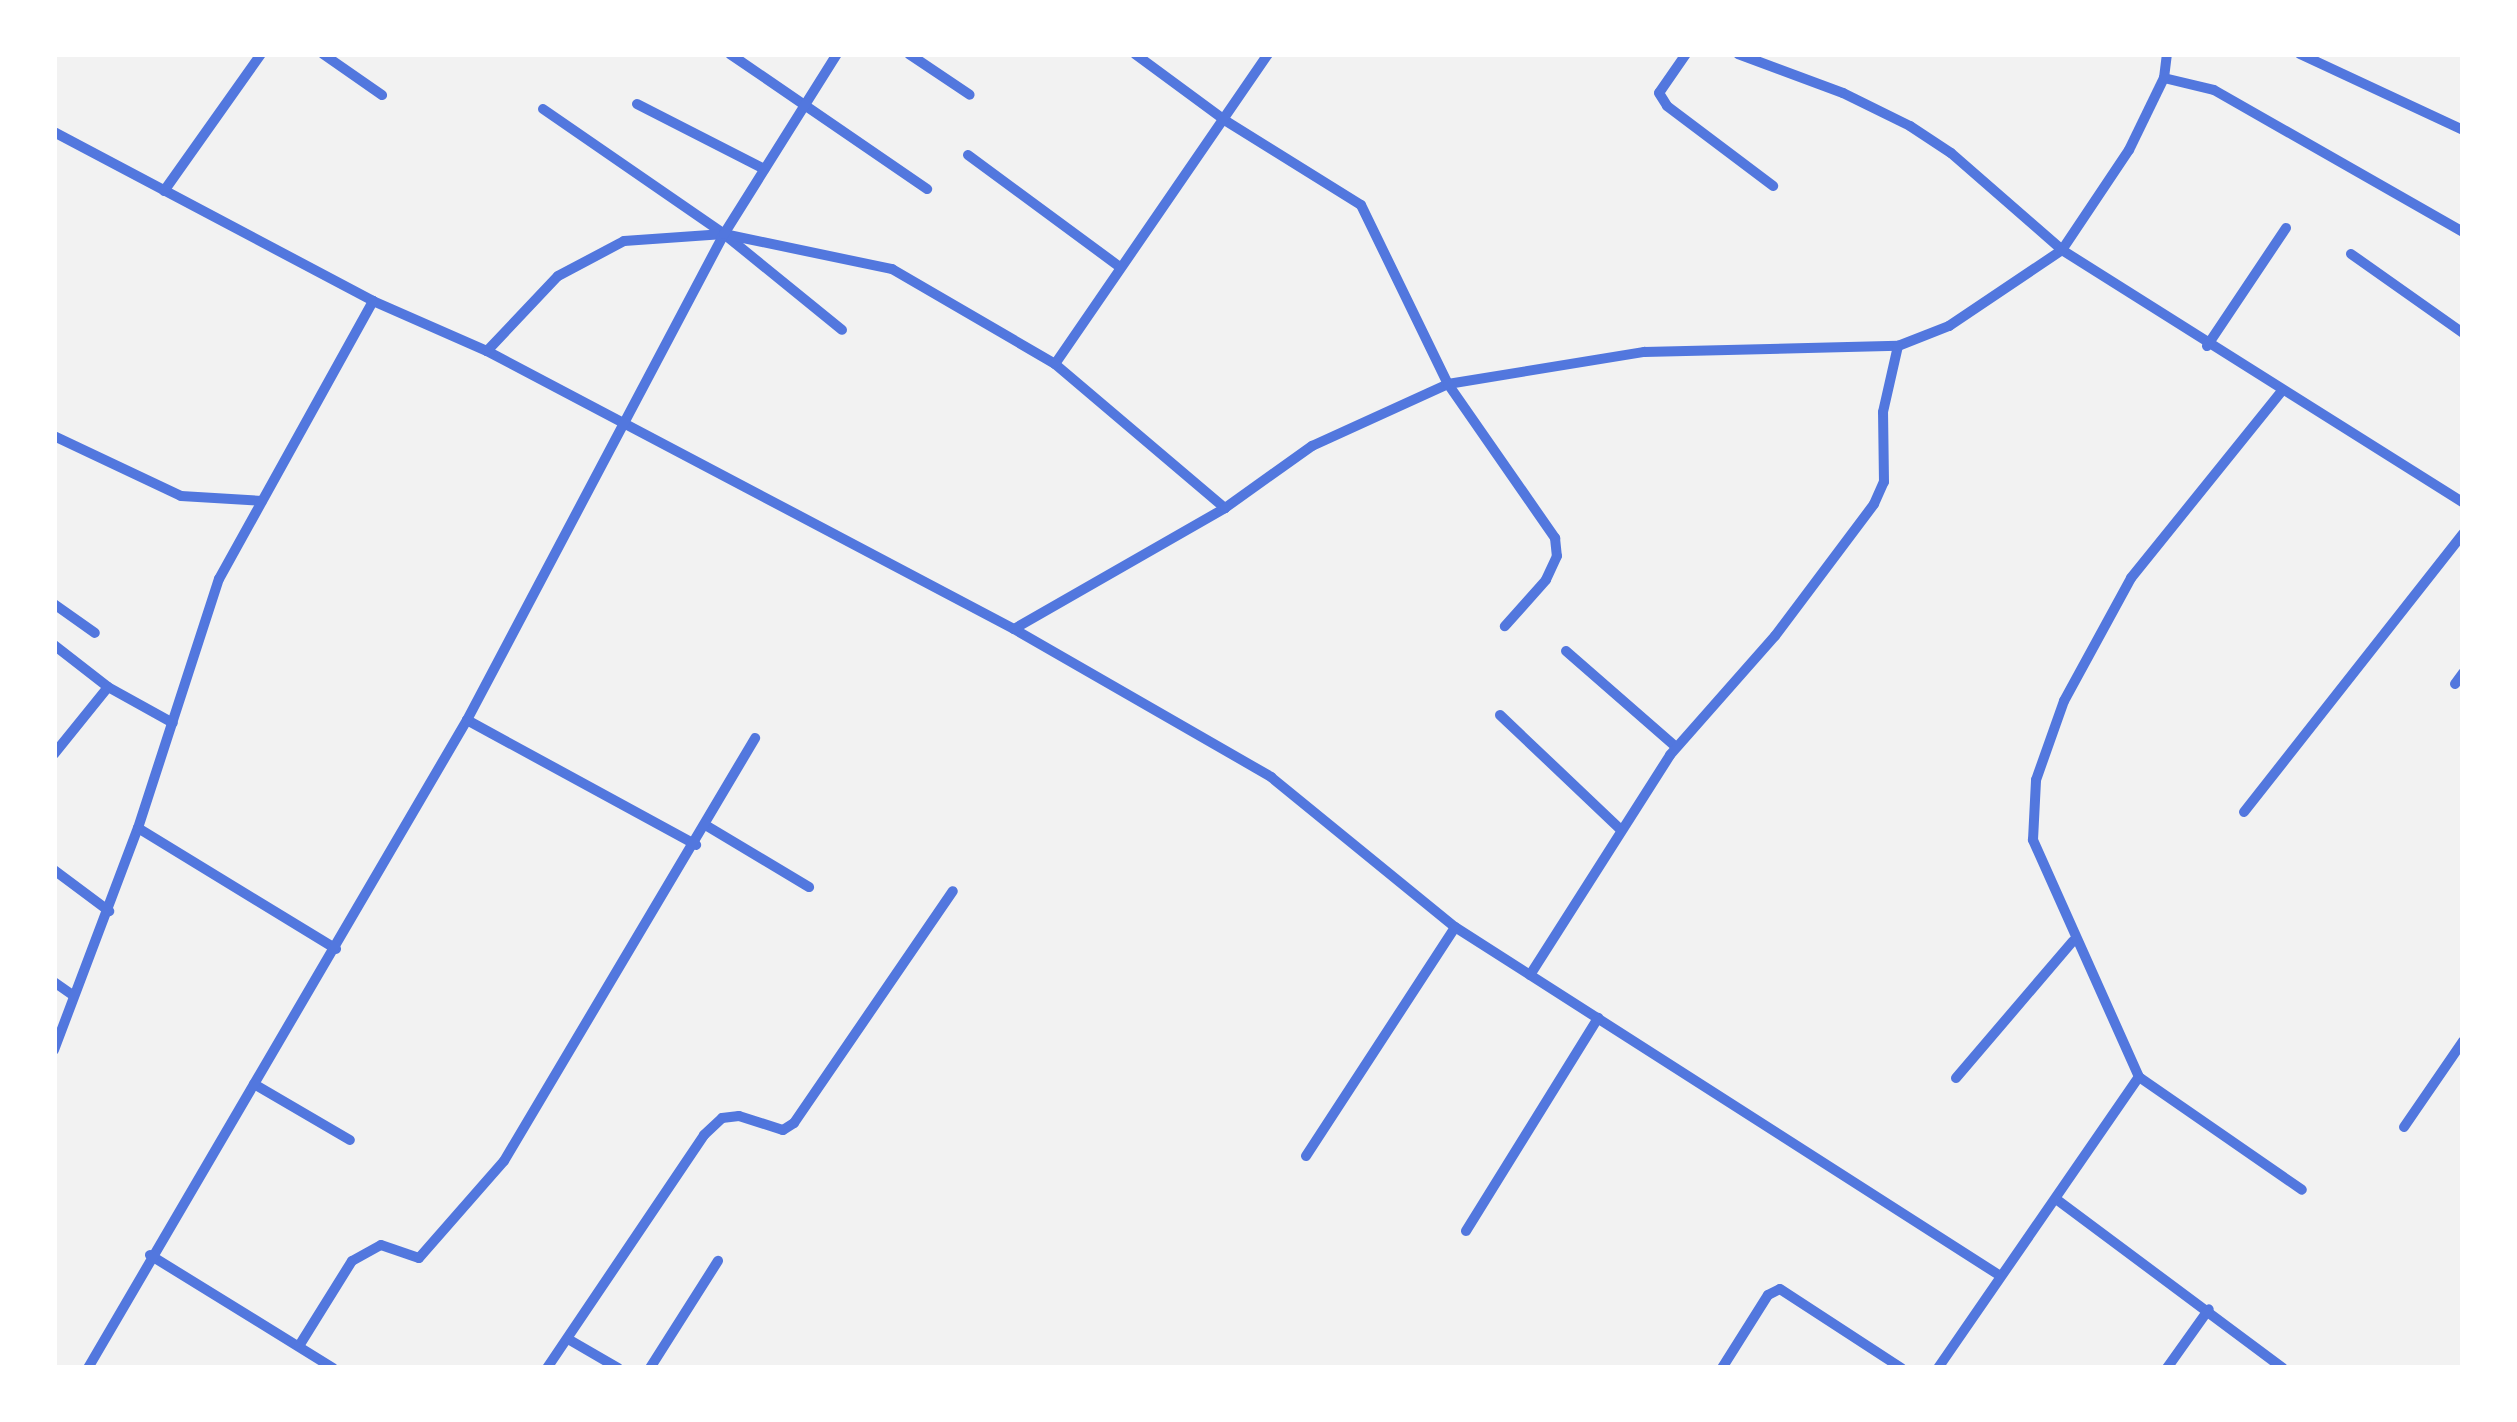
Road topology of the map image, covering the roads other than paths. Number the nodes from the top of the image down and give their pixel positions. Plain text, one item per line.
1 (261, 54) edge
2 (323, 54) edge
3 (730, 54) edge
4 (836, 54) edge
5 (909, 54) edge
6 (1135, 54) edge
7 (1268, 54) edge
8 (1686, 54) edge
9 (1738, 54) edge
10 (2167, 54) edge
11 (2300, 54) edge
12 (2164, 78) junction
13 (382, 95) dead end
14 (970, 95) dead end
15 (803, 102) junction
16 (637, 104) dead end
17 (543, 109) dead end
18 (1226, 122) junction
19 (2463, 130) edge
20 (54, 132) edge
21 (968, 155) dead end
22 (764, 169) junction
23 (1773, 186) dead end
24 (927, 190) dead end
25 (164, 191) junction
26 (2286, 228) dead end
27 (2463, 232) edge
28 (724, 234) junction
29 (2062, 250) junction
30 (2351, 254) dead end
31 (1120, 267) junction
32 (373, 301) junction
33 (842, 330) dead end
34 (2463, 333) edge
35 (1898, 346) junction
36 (2207, 346) junction
37 (487, 351) junction
38 (1055, 364) junction
39 (1448, 384) junction
40 (2282, 391) junction
41 (626, 426) junction
42 (54, 436) edge
43 (2463, 482) edge
44 (2458, 499) edge
45 (262, 501) junction
46 (1225, 508) junction
47 (2463, 534) edge
48 (54, 604) edge
49 (1504, 626) dead end
50 (1014, 629) junction
51 (95, 633) dead end
52 (54, 645) edge
53 (1566, 651) dead end
54 (2463, 673) edge
55 (2455, 684) dead end
56 (108, 687) junction
57 (1500, 715) dead end
58 (467, 719) junction
59 (173, 723) junction
60 (755, 738) dead end
61 (1676, 747) junction
62 (54, 754) edge
63 (2244, 812) dead end
64 (707, 826) junction
65 (138, 828) junction
66 (1620, 829) junction
67 (696, 845) junction
68 (54, 870) edge
69 (809, 887) dead end
70 (952, 891) dead end
71 (109, 911) junction
72 (1455, 927) junction
73 (2073, 941) junction
74 (336, 949) junction
75 (1530, 975) junction
76 (54, 982) edge
77 (74, 996) junction
78 (1598, 1018) junction
79 (2463, 1041) edge
80 (54, 1050) edge
81 (2138, 1077) junction
82 (1956, 1078) dead end
83 (254, 1084) junction
84 (2404, 1127) dead end
85 (350, 1139) dead end
86 (1306, 1156) dead end
87 (2302, 1190) dead end
88 (2056, 1199) junction
89 (1466, 1231) dead end
90 (150, 1255) junction
91 (718, 1261) dead end
92 (1999, 1275) junction
93 (2209, 1309) junction
94 (568, 1339) junction
95 (299, 1346) junction
96 (88, 1368) edge
97 (333, 1368) edge
98 (547, 1368) edge
99 (618, 1368) edge
100 (650, 1368) edge
101 (1722, 1368) edge
102 (1901, 1368) edge
103 (1938, 1368) edge
104 (2167, 1368) edge
105 (2283, 1368) edge

1 - 25 street
2 - 13 street
3 - 15 street
4 - 15 street
5 - 14 street
6 - 18 street
7 - 18 street
8 - 23 street
9 - 29 street
10 - 12 street
11 - 19 street
12 - 27 street
12 - 29 street
15 - 22 street
15 - 24 street
16 - 22 street
17 - 28 street
18 - 31 street
18 - 39 street
20 - 25 street
21 - 31 street
22 - 28 street
25 - 32 street
26 - 36 street
28 - 33 street
28 - 37 street
28 - 38 street
28 - 41 street
29 - 35 street
29 - 36 street
30 - 34 street
31 - 38 street
32 - 37 street
32 - 45 street
35 - 39 street
35 - 61 street
36 - 40 street
37 - 41 street
38 - 46 street
39 - 46 street
39 - 49 street
40 - 44 street
40 - 73 street
41 - 50 street
41 - 58 street
42 - 45 street
43 - 44 street
45 - 59 street
46 - 50 street
47 - 63 street
48 - 51 street
50 - 72 street
52 - 56 street
53 - 61 street
54 - 55 street
56 - 59 street
56 - 62 street
57 - 66 street
58 - 67 street
58 - 74 street
59 - 65 street
60 - 64 street
61 - 66 street
64 - 67 street
64 - 69 street
65 - 71 street
65 - 74 street
66 - 75 street
67 - 95 street
68 - 71 street
70 - 94 street
71 - 77 street
72 - 75 street
72 - 86 street
73 - 81 street
73 - 82 street
74 - 83 street
75 - 78 street
76 - 77 street
77 - 80 street
78 - 89 street
78 - 92 street
79 - 84 street
81 - 87 street
81 - 88 street
83 - 85 street
83 - 90 street
88 - 92 street
88 - 93 street
90 - 95 street
90 - 96 street
91 - 100 street
92 - 103 street
93 - 104 street
93 - 105 street
94 - 98 street
94 - 99 street
95 - 97 street
101 - 102 street

